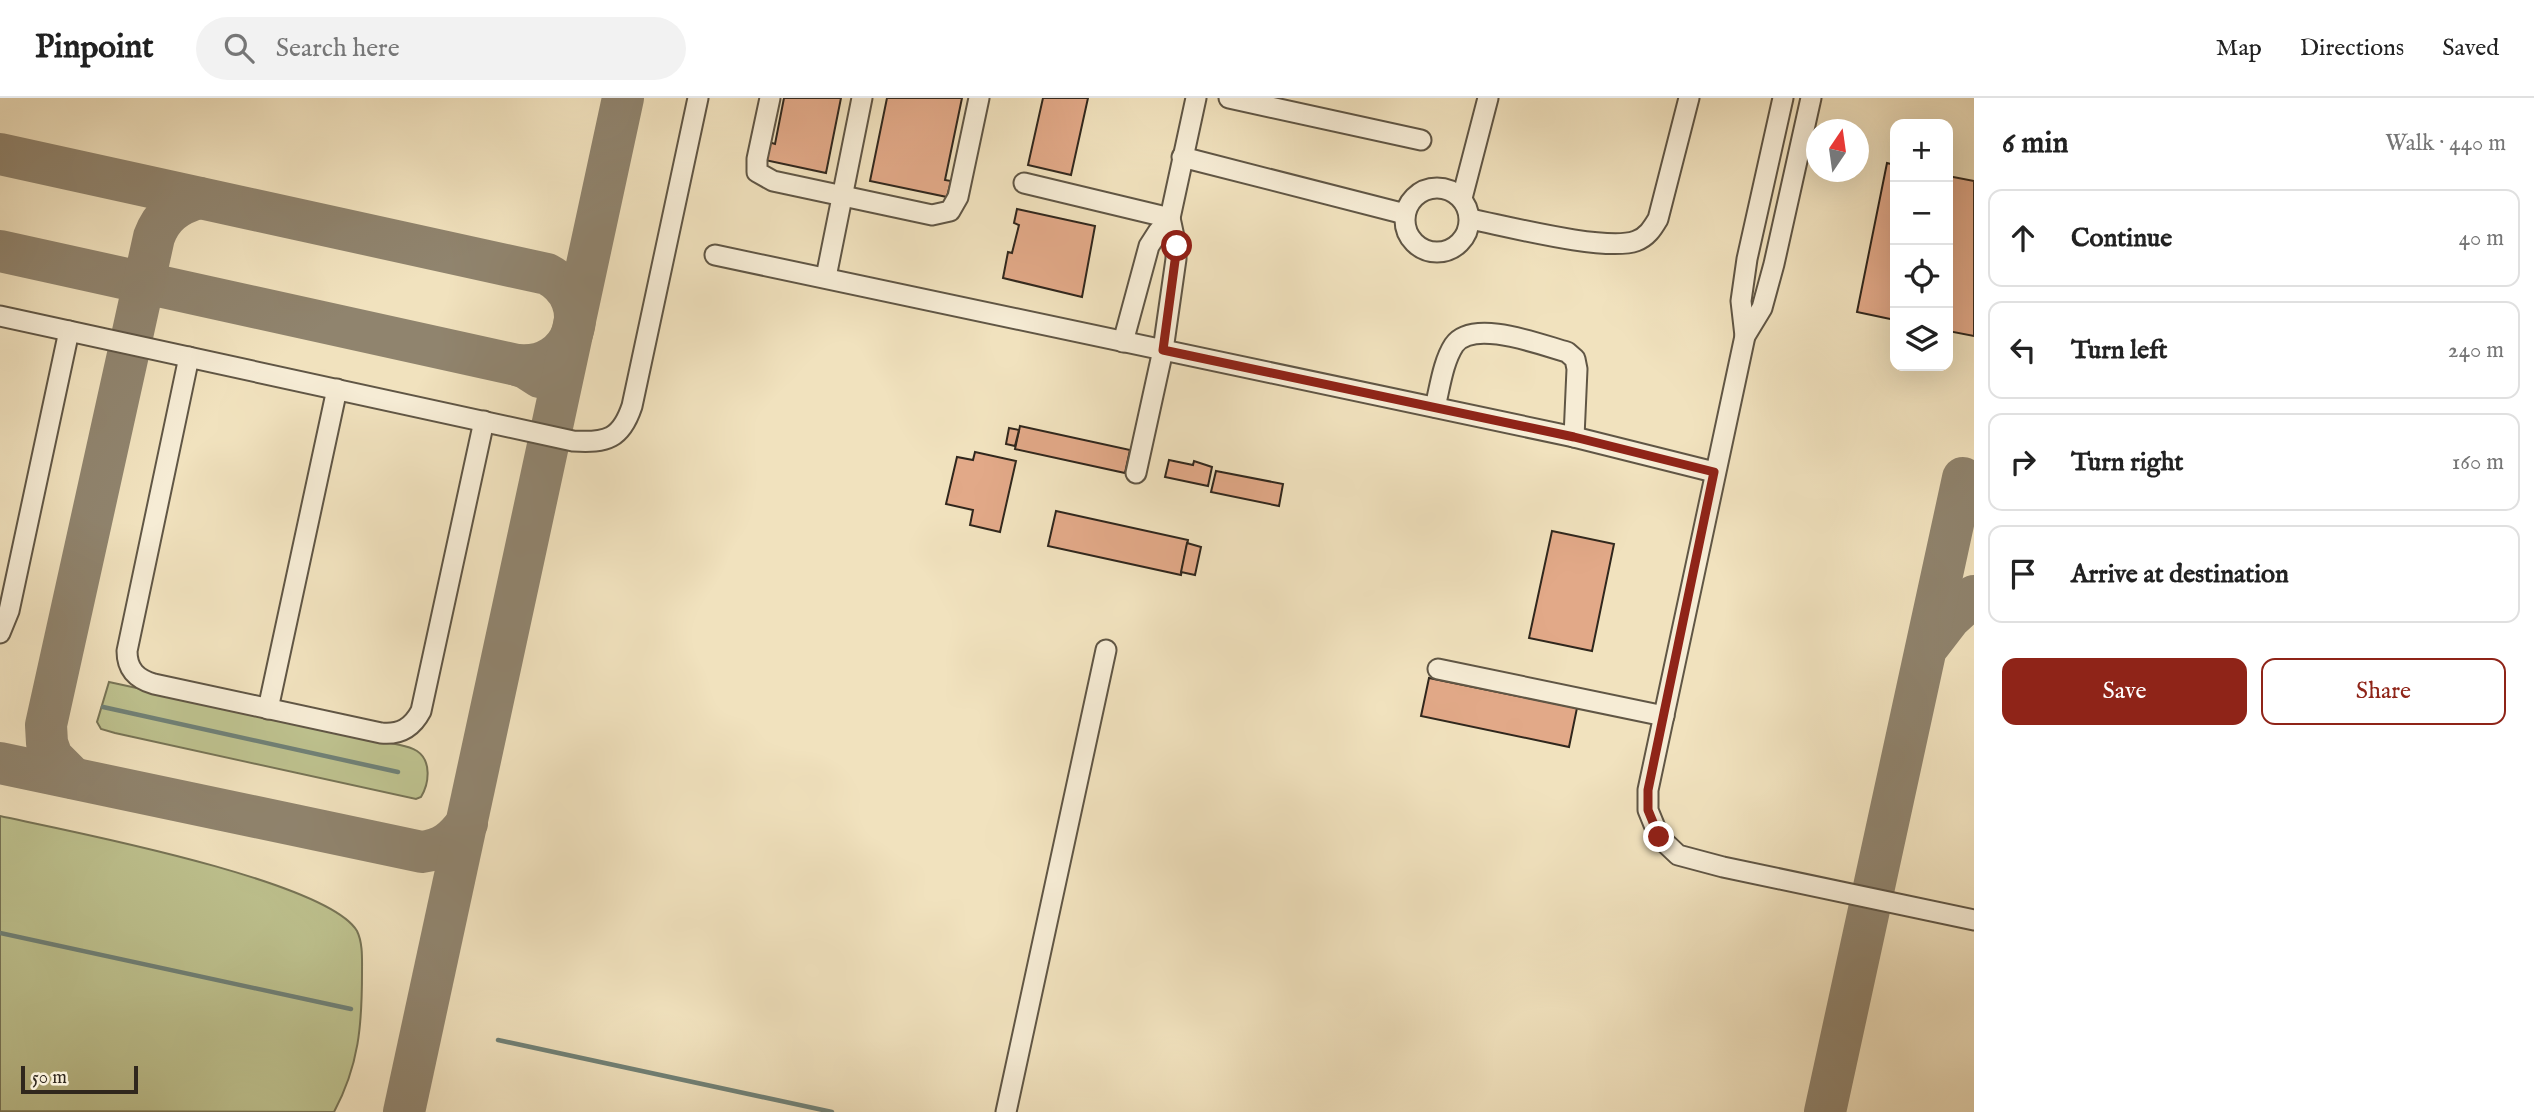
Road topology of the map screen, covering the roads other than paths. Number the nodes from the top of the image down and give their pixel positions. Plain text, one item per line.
1 (698, 98) edge
2 (770, 98) edge
3 (862, 98) edge
4 (979, 98) edge
5 (1196, 98) edge
6 (1229, 98) edge
7 (1488, 98) edge
8 (1689, 98) edge
9 (1783, 98) edge
10 (1811, 98) edge
11 (1422, 139) dead end
12 (1182, 157) junction
13 (1024, 183) dead end
14 (842, 197) junction
15 (1462, 198) junction
16 (1405, 214) junction
17 (1170, 218) junction
18 (1470, 219) junction
19 (715, 255) dead end
20 (826, 277) junction
21 (0, 316) edge
22 (69, 331) junction
23 (1745, 336) junction
24 (1124, 342) junction
25 (1163, 350) junction
26 (189, 357) junction
27 (337, 389) junction
28 (1435, 407) junction
29 (484, 421) junction
30 (1574, 437) junction
31 (1714, 472) junction
32 (1136, 473) dead end
33 (0, 633) edge
34 (1106, 650) dead end
35 (1438, 669) dead end
36 (268, 709) junction
37 (1664, 716) junction
38 (1974, 920) edge
39 (1006, 1112) edge

1 - 29 lane
2 - 14 lane
3 - 14 lane
4 - 14 lane
5 - 12 lane
6 - 11 lane
7 - 15 lane
8 - 18 lane
9 - 23 lane
10 - 23 lane
12 - 16 lane
12 - 17 lane
13 - 17 lane
14 - 20 lane
15 - 16 lane
15 - 18 lane
16 - 18 lane
17 - 24 lane
17 - 25 lane
19 - 20 lane
20 - 24 lane
21 - 22 lane
22 - 26 lane
22 - 33 lane
23 - 31 lane
24 - 25 lane
25 - 28 lane
25 - 32 lane
26 - 27 lane
26 - 36 lane
27 - 29 lane
27 - 36 lane
28 - 30 lane
28 - 30 lane
29 - 36 lane
30 - 31 lane
31 - 37 lane
34 - 39 lane
35 - 37 lane
37 - 38 lane

